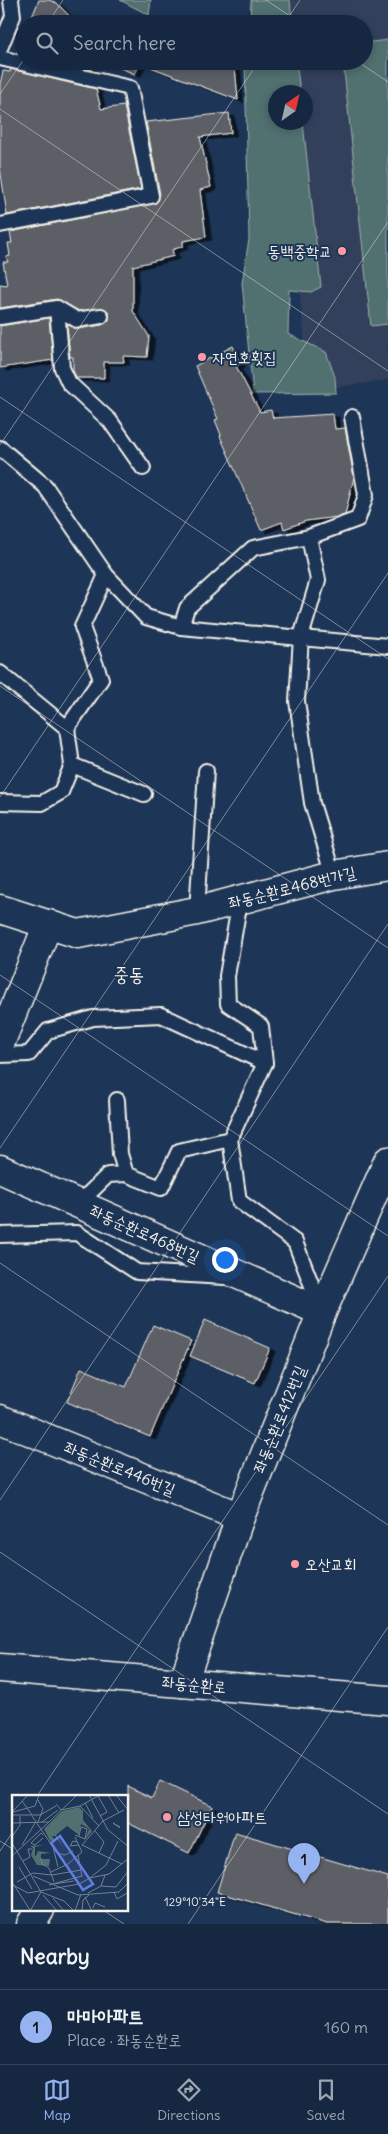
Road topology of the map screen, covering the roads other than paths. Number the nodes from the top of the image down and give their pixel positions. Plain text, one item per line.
1 (11, 0) edge
2 (0, 48) edge
3 (0, 58) edge
4 (15, 61) edge
5 (52, 70) edge
6 (0, 225) edge
7 (57, 308) junction
8 (101, 316) dead end
9 (0, 317) edge
10 (352, 417) dead end
11 (0, 448) edge
12 (142, 468) dead end
13 (309, 537) junction
14 (106, 575) junction
15 (182, 627) junction
16 (301, 637) junction
17 (388, 646) edge
18 (0, 673) edge
19 (68, 728) junction
20 (72, 764) junction
21 (206, 771) dead end
22 (144, 794) dead end
23 (0, 802) edge
24 (388, 866) edge
25 (334, 875) junction
26 (240, 900) junction
27 (0, 908) edge
28 (197, 911) junction
29 (48, 924) junction
30 (2, 1029) edge
31 (0, 1055) edge
32 (265, 1063) junction
33 (117, 1100) dead end
34 (230, 1139) junction
35 (388, 1161) edge
36 (0, 1168) edge
37 (126, 1174) junction
38 (78, 1204) junction
39 (0, 1235) edge
40 (246, 1278) junction
41 (322, 1312) junction
42 (0, 1419) edge
43 (240, 1517) junction
44 (0, 1668) edge
45 (183, 1683) junction
46 (388, 1700) edge
47 (39, 1912) edge
48 (31, 1924) edge

1 - 2 lane
3 - 4 lane
5 - 6 lane
7 - 8 lane
7 - 9 lane
7 - 12 lane
10 - 13 lane
11 - 14 lane
13 - 15 lane
13 - 16 lane
14 - 15 lane
14 - 19 lane
15 - 16 lane
16 - 17 lane
16 - 25 lane
18 - 19 lane
19 - 20 lane
20 - 22 lane
20 - 23 lane
21 - 28 lane
24 - 25 street, 좌동순환로468번가길
25 - 26 street, 좌동순환로468번가길
26 - 28 street, 좌동순환로468번가길
26 - 32 lane
27 - 29 street, 좌동순환로468번가길
28 - 29 street, 좌동순환로468번가길
29 - 30 street
31 - 32 lane
32 - 34 lane
33 - 37 lane
34 - 37 lane
34 - 41 lane
35 - 41 street, 좌동순환로412번길
36 - 38 street, 좌동순환로468번길
37 - 38 lane, 좌동순환로468번길
38 - 40 street, 좌동순환로468번길
39 - 40 lane
40 - 41 street, 좌동순환로468번길
41 - 43 street, 좌동순환로412번길
42 - 43 street, 좌동순환로446번길
43 - 45 street, 좌동순환로412번길
44 - 45 street, 좌동순환로
45 - 46 street, 좌동순환로
47 - 48 street

